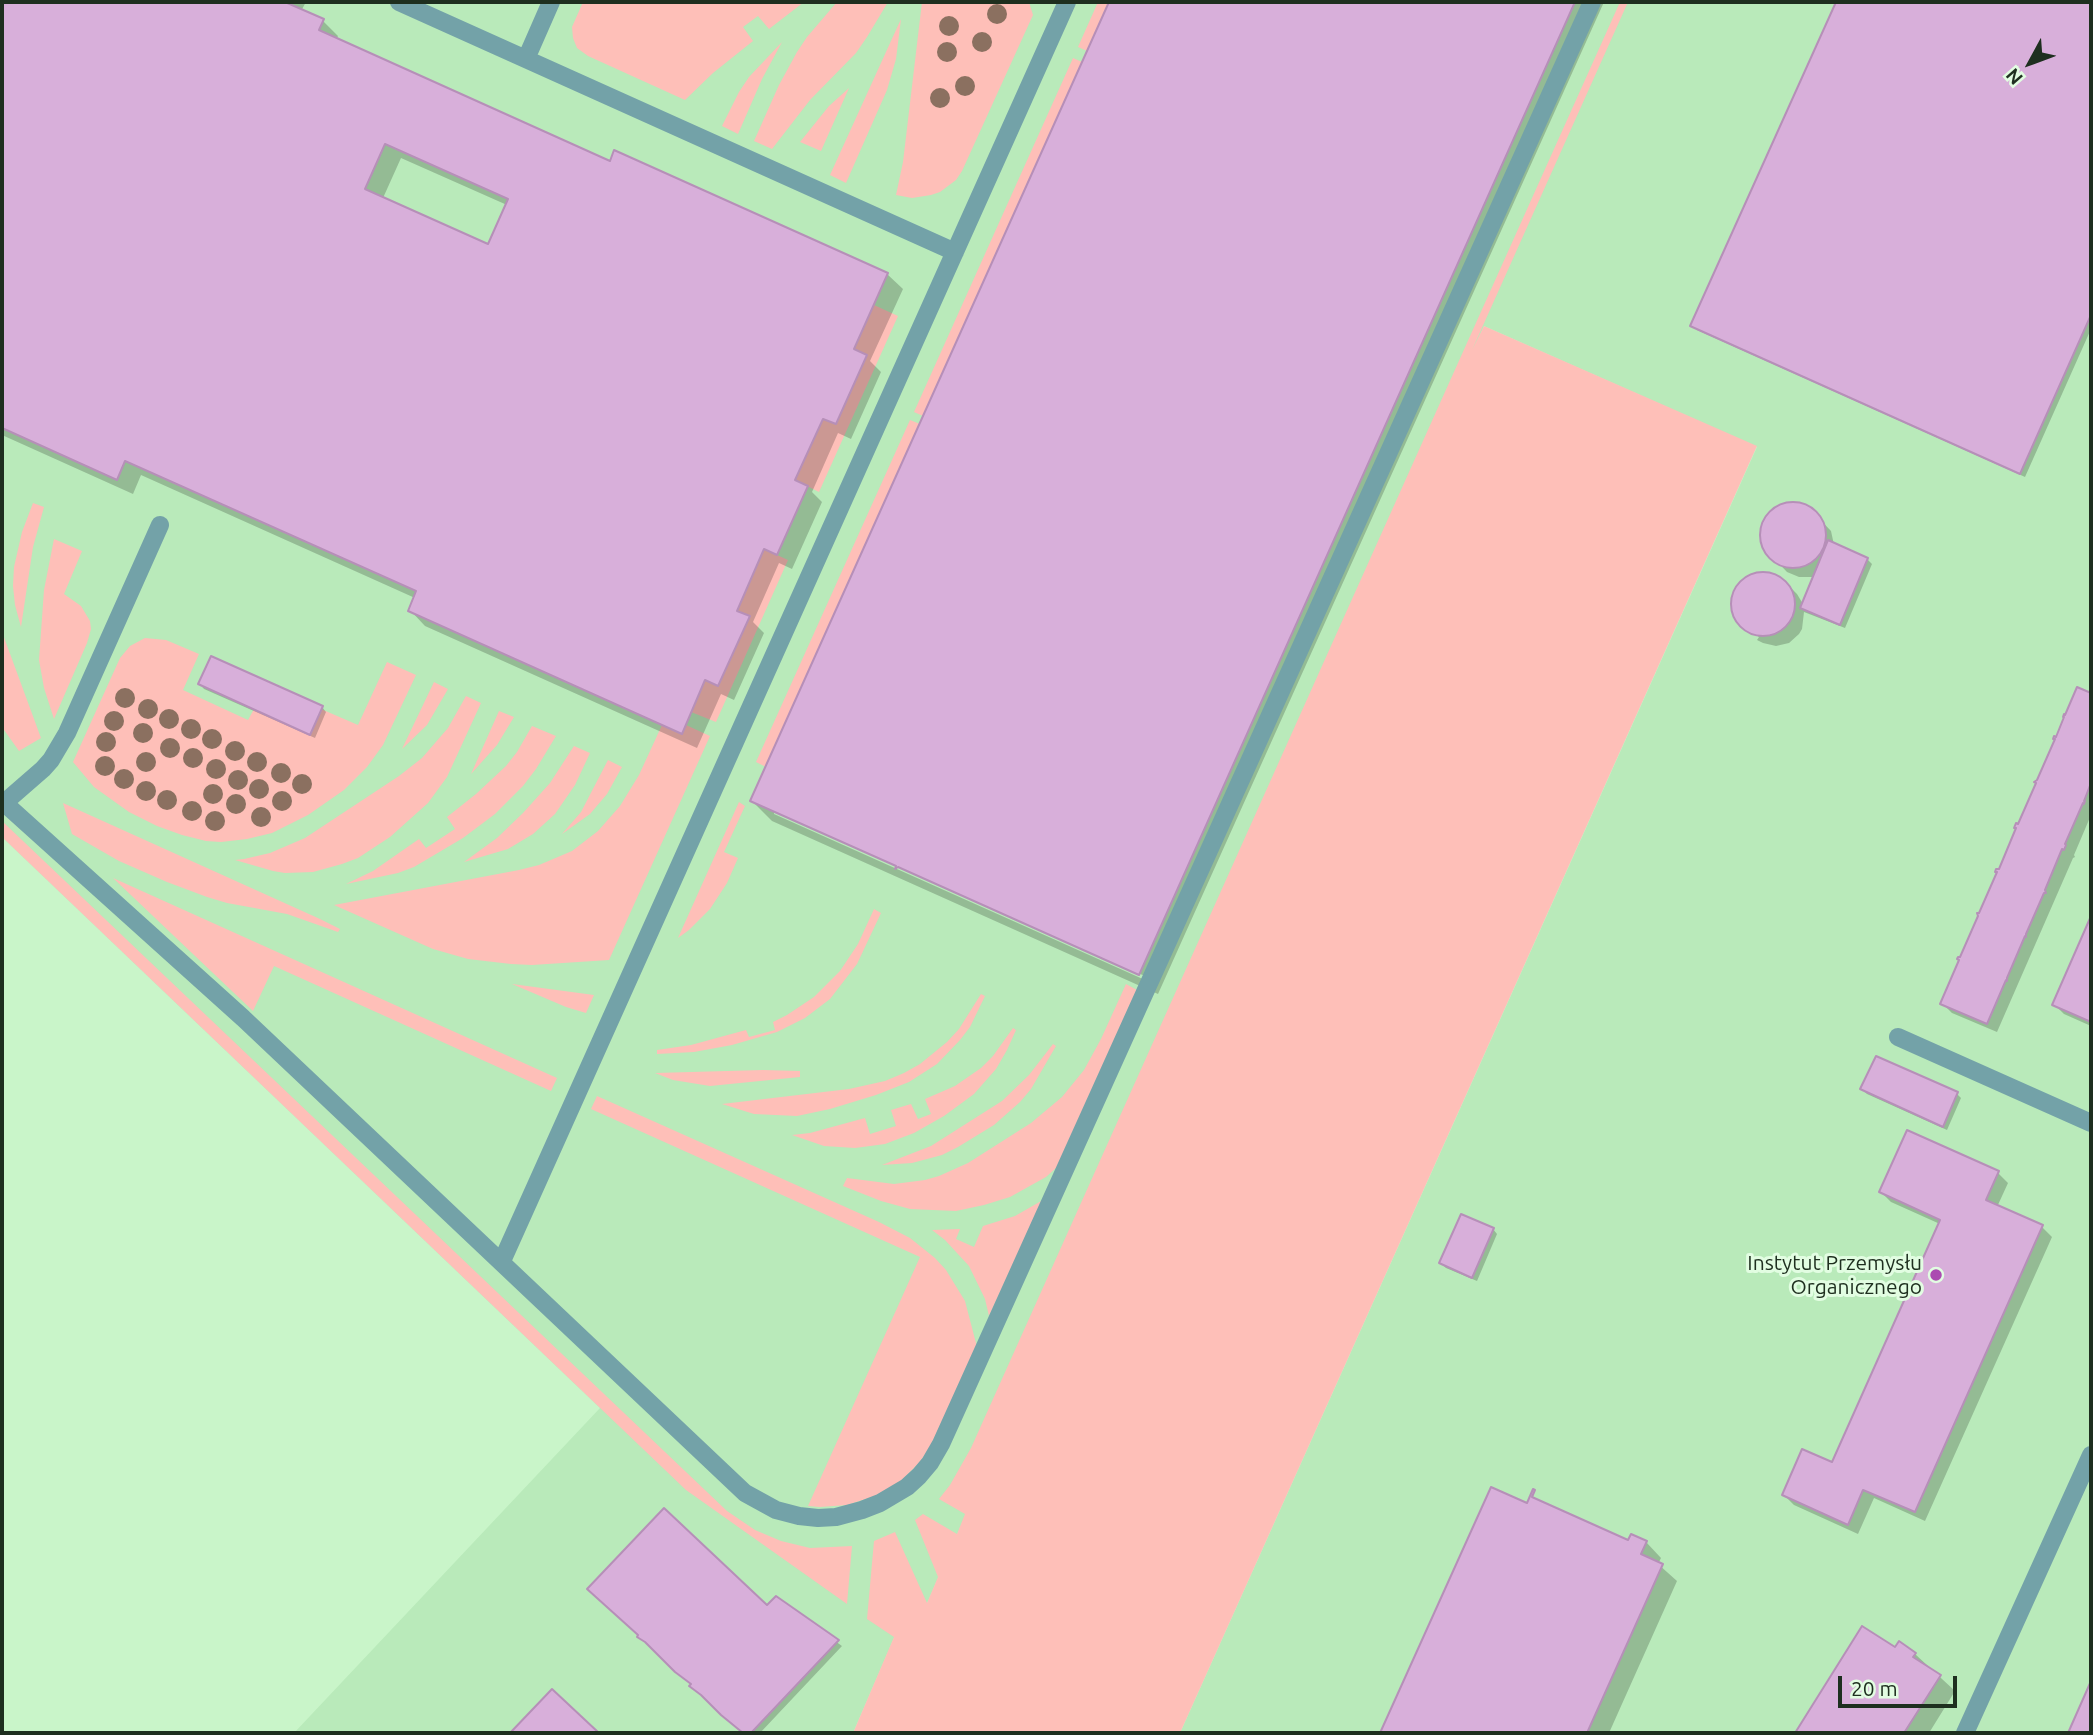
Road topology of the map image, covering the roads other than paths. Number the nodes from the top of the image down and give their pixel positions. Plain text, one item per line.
1 (399, 2) edge
2 (551, 2) edge
3 (1068, 2) edge
4 (1592, 2) edge
5 (526, 59) junction
6 (956, 252) junction
7 (160, 525) dead end
8 (3, 802) edge
9 (1898, 1037) dead end
10 (2091, 1122) edge
11 (502, 1261) junction
12 (2091, 1455) edge
13 (1965, 1733) edge

1 - 5 lane
2 - 5 lane
3 - 6 lane
4 - 11 lane
5 - 6 lane
6 - 11 lane
7 - 8 lane
8 - 11 lane
9 - 10 lane
12 - 13 lane

